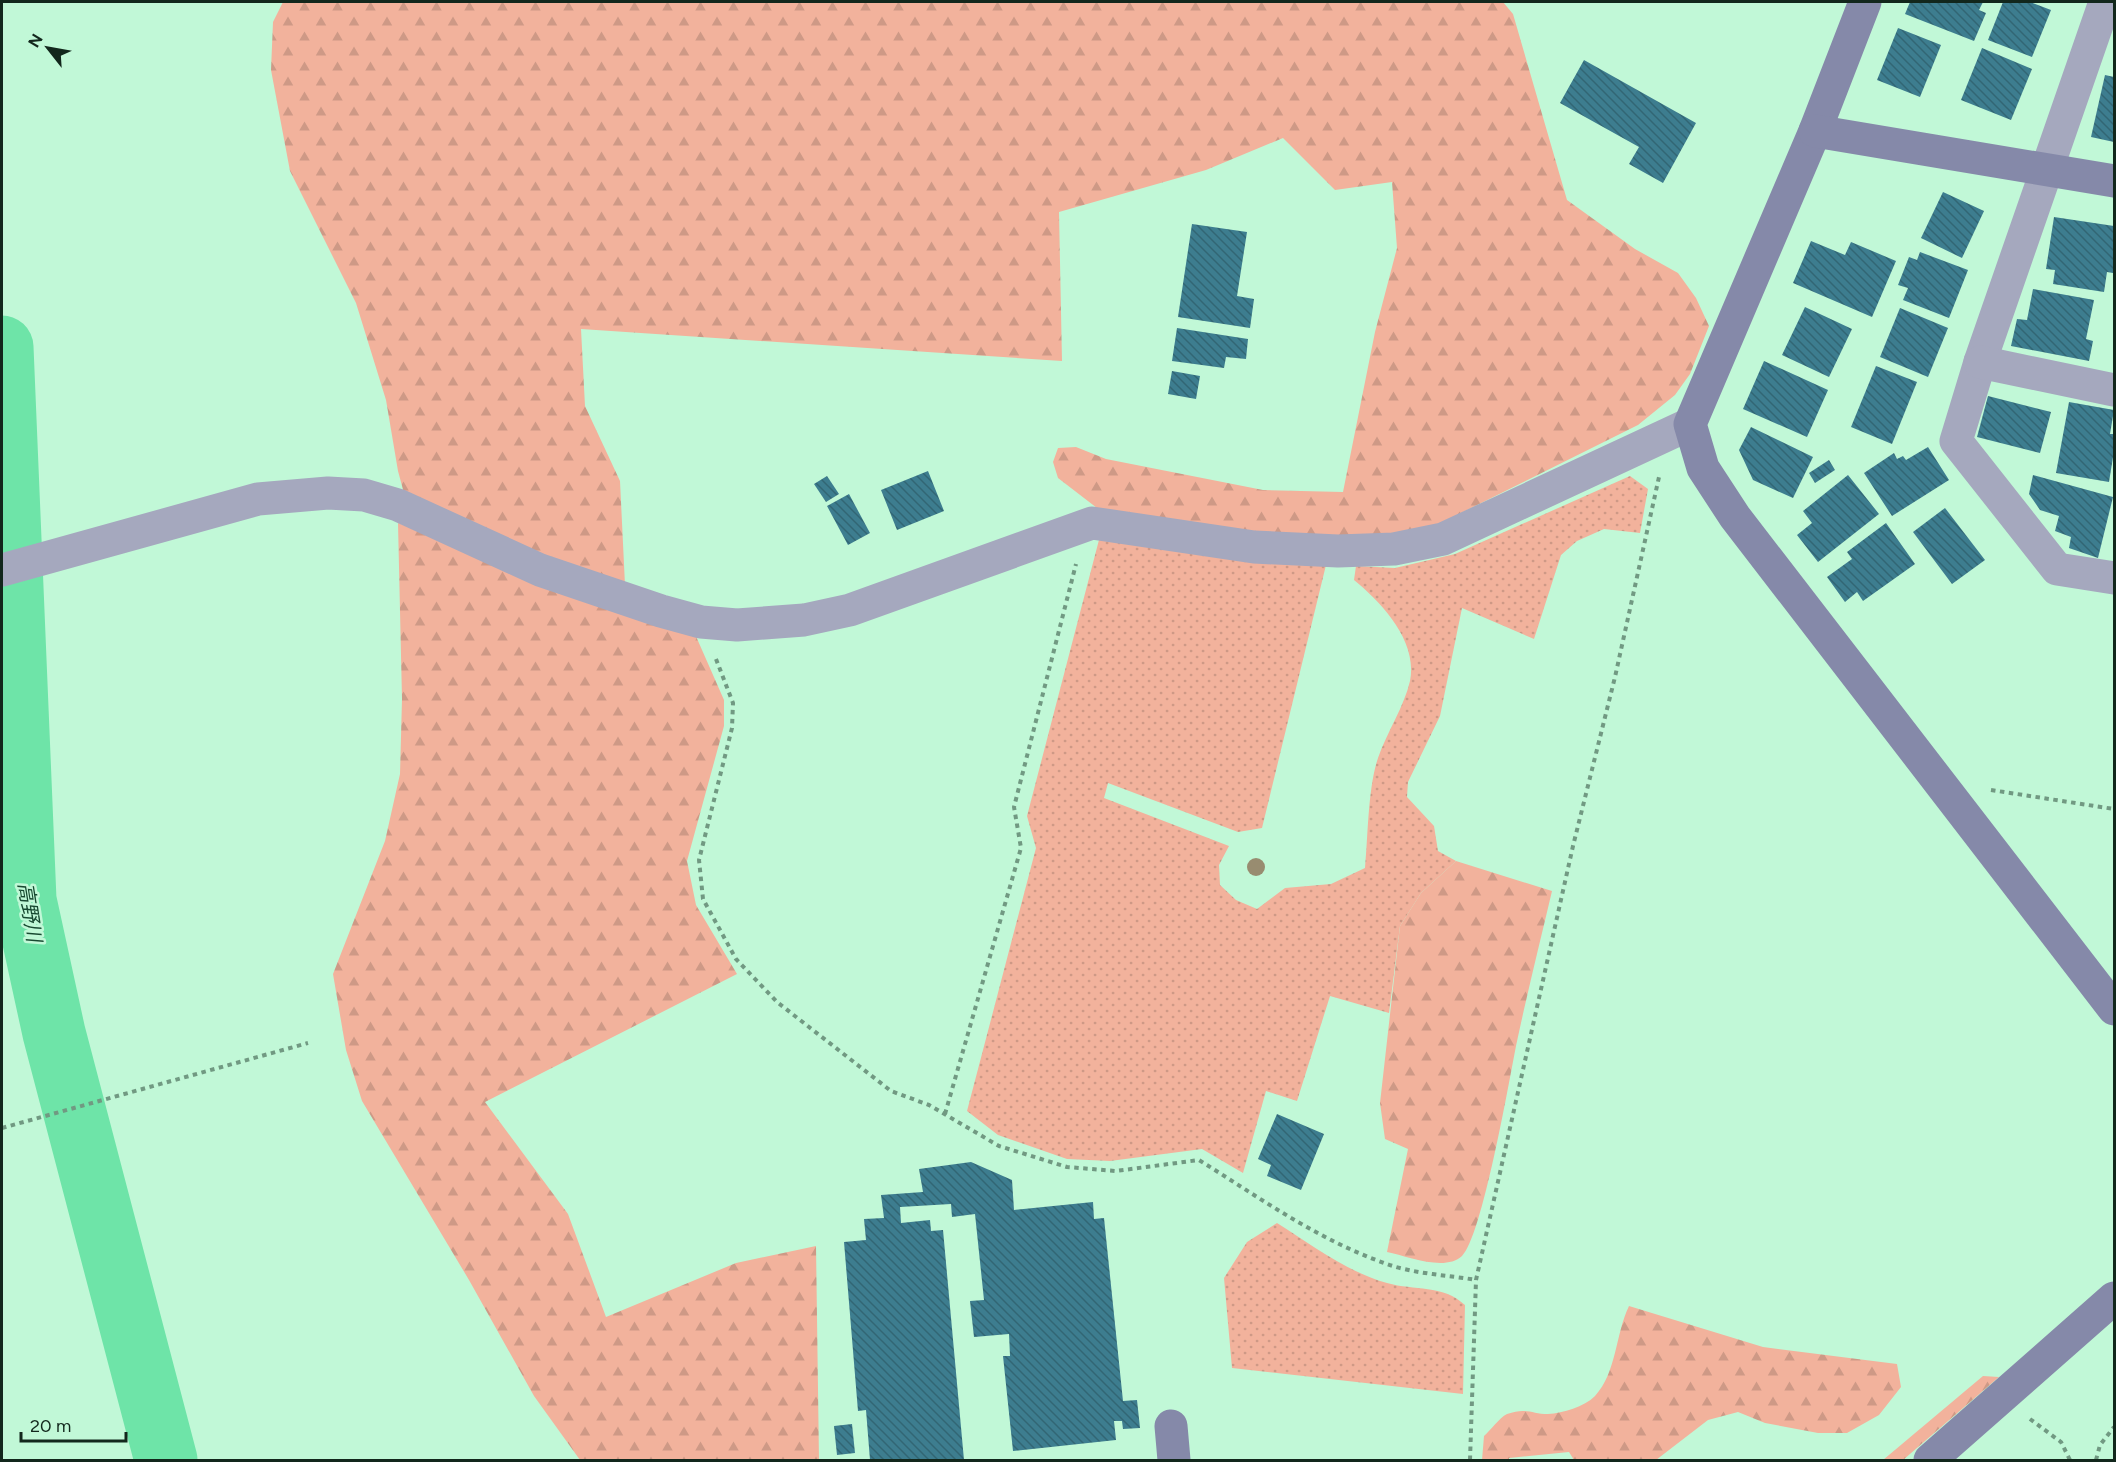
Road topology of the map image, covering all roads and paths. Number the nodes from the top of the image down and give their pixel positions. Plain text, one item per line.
1 (1865, 2) edge
2 (2105, 2) edge
3 (1815, 131) junction
4 (2048, 170) junction
5 (2115, 181) edge
6 (1980, 362) junction
7 (2115, 390) edge
8 (1679, 429) junction
9 (1077, 560) dead end
10 (2, 570) edge
11 (2115, 578) edge
12 (701, 622) junction
13 (1940, 783) junction
14 (2115, 809) edge
15 (2115, 1009) edge
16 (308, 1043) dead end
17 (945, 1114) junction
18 (2, 1128) edge
19 (1476, 1280) junction
20 (2115, 1298) edge
21 (2024, 1415) dead end
22 (1170, 1426) dead end
23 (2115, 1427) edge
24 (1174, 1461) edge
25 (1470, 1461) edge
26 (1930, 1461) edge
27 (2070, 1461) edge
28 (2096, 1461) edge

1 - 3 street
2 - 4 street
3 - 4 street
3 - 8 street
4 - 5 street
4 - 6 street
6 - 7 street
6 - 11 street
8 - 12 street
8 - 13 street
8 - 19 path
9 - 17 path
10 - 12 street
12 - 17 path
13 - 14 path
13 - 15 street
16 - 18 path
17 - 19 path
19 - 25 path
20 - 26 street
21 - 27 path
22 - 24 street
23 - 28 path

